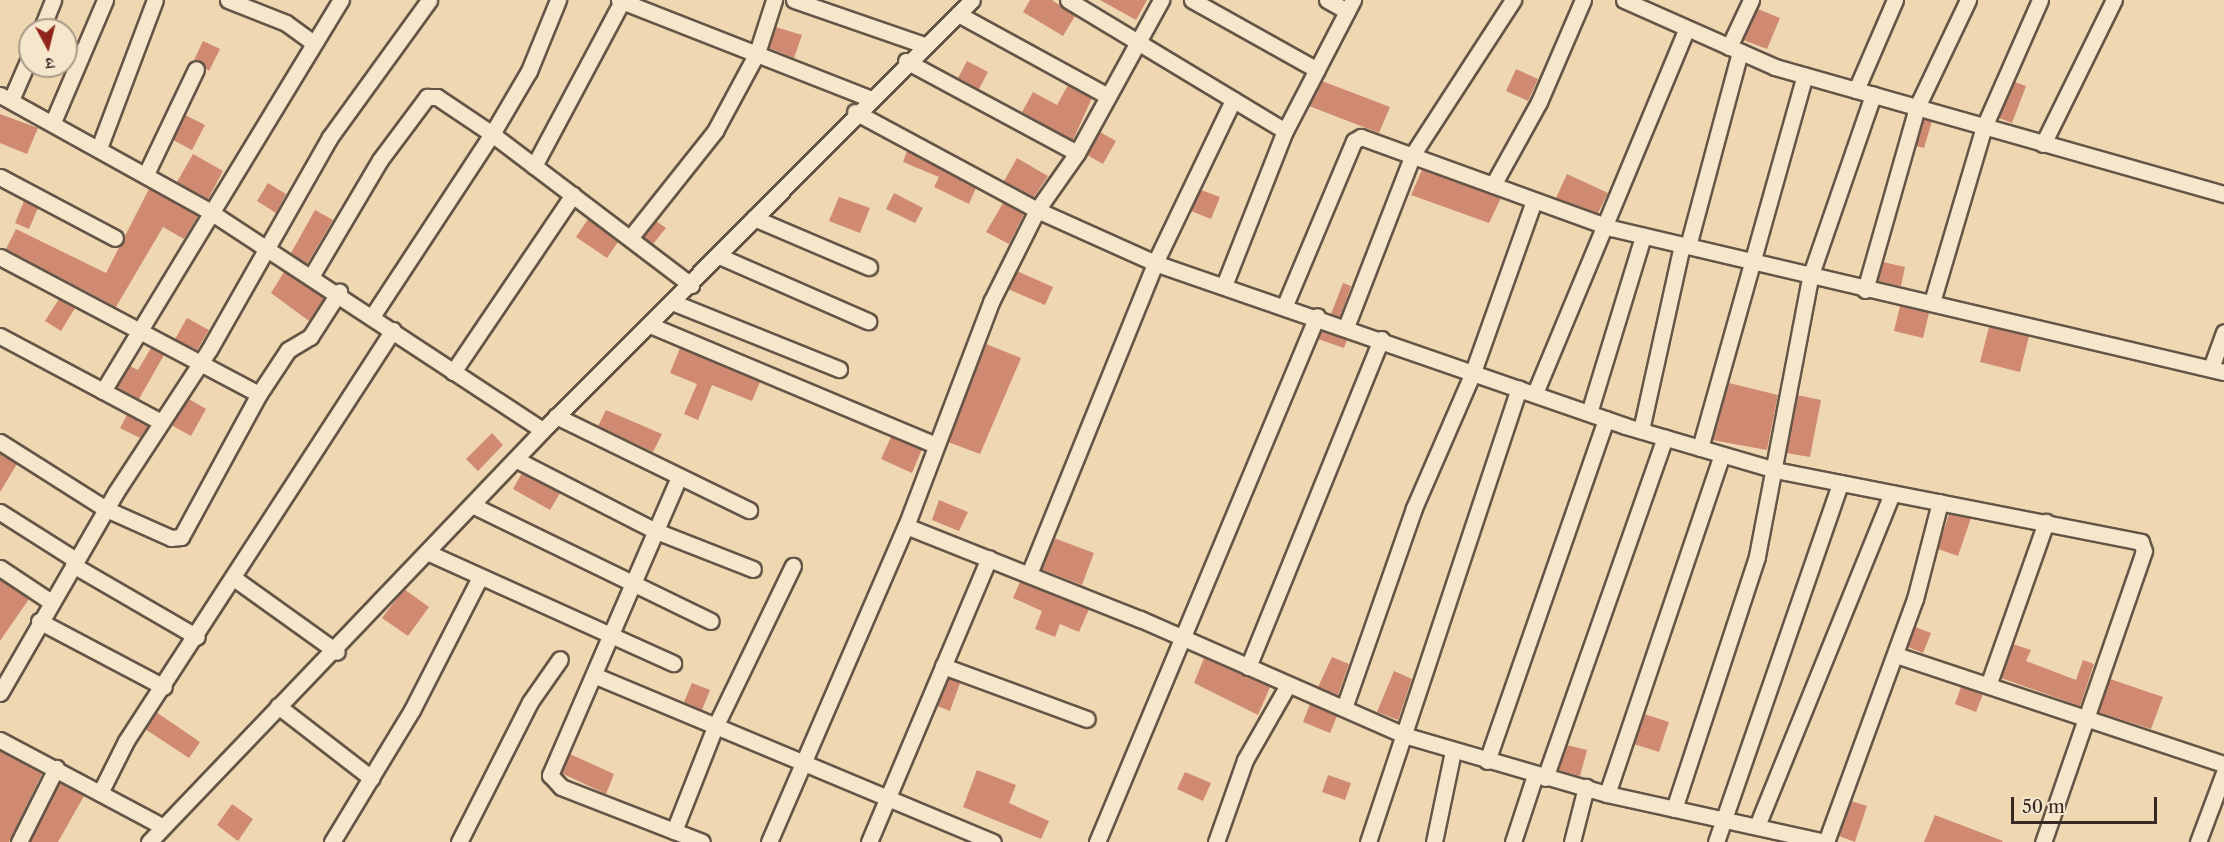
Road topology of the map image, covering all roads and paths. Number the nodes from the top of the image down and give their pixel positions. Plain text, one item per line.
1 (53, 0) edge
2 (105, 0) edge
3 (155, 0) edge
4 (228, 0) edge
5 (341, 0) edge
6 (429, 0) edge
7 (558, 0) edge
8 (774, 0) edge
9 (794, 0) edge
10 (972, 0) edge
11 (1068, 0) edge
12 (1161, 0) edge
13 (1192, 0) edge
14 (1327, 0) edge
15 (1513, 0) edge
16 (1583, 0) edge
17 (1624, 0) edge
18 (1751, 0) edge
19 (1894, 0) edge
20 (1968, 0) edge
21 (2040, 0) edge
22 (2114, 0) edge
23 (621, 1) edge
24 (1350, 6) edge
25 (958, 14) junction
26 (46, 18) edge
27 (1686, 30) junction
28 (314, 43) junction
29 (1137, 43) junction
30 (924, 45) junction
31 (1735, 50) junction
32 (757, 53) junction
33 (906, 61) junction
34 (196, 69) dead end
35 (1317, 70) junction
36 (1805, 75) junction
37 (18, 77) edge
38 (1856, 90) junction
39 (1873, 95) junction
40 (1108, 96) junction
41 (6, 98) edge
42 (869, 98) junction
43 (1233, 100) junction
44 (1917, 107) junction
45 (855, 112) junction
46 (53, 122) junction
47 (1984, 127) junction
48 (1285, 131) junction
49 (492, 134) junction
50 (2043, 144) junction
51 (99, 148) junction
52 (1077, 153) junction
53 (1413, 154) junction
54 (534, 166) junction
55 (146, 174) junction
56 (0, 177) edge
57 (1493, 185) junction
58 (2224, 194) edge
59 (573, 195) junction
60 (1534, 201) junction
61 (1037, 210) junction
62 (209, 211) junction
63 (754, 218) junction
64 (1607, 227) junction
65 (1643, 236) junction
66 (115, 238) dead end
67 (630, 238) junction
68 (1685, 246) junction
69 (267, 249) junction
70 (719, 256) junction
71 (0, 257) edge
72 (1750, 261) junction
73 (1155, 263) junction
74 (869, 267) dead end
75 (312, 275) junction
76 (1810, 277) junction
77 (1225, 283) junction
78 (691, 285) junction
79 (1865, 290) junction
80 (339, 292) junction
81 (672, 302) junction
82 (1932, 302) junction
83 (1285, 305) junction
84 (373, 315) junction
85 (1317, 316) junction
86 (868, 321) dead end
87 (650, 325) junction
88 (1346, 327) junction
89 (393, 330) junction
90 (139, 331) junction
91 (2224, 332) edge
92 (0, 336) edge
93 (1381, 339) junction
94 (200, 364) junction
95 (839, 369) dead end
96 (2218, 370) edge
97 (453, 372) junction
98 (1473, 372) junction
99 (1519, 388) junction
100 (103, 391) junction
101 (1534, 393) junction
102 (259, 394) junction
103 (1589, 413) junction
104 (556, 416) junction
105 (1606, 418) junction
106 (161, 422) junction
107 (543, 430) junction
108 (1641, 430) junction
109 (1665, 438) junction
110 (0, 442) edge
111 (936, 445) junction
112 (1700, 448) junction
113 (1722, 455) junction
114 (517, 460) junction
115 (1775, 470) junction
116 (679, 477) junction
117 (1840, 483) junction
118 (1892, 493) junction
119 (1940, 502) junction
120 (474, 506) junction
121 (106, 509) junction
122 (749, 510) dead end
123 (0, 512) edge
124 (2046, 522) junction
125 (906, 526) junction
126 (656, 531) junction
127 (429, 553) junction
128 (989, 558) junction
129 (75, 562) junction
130 (793, 566) dead end
131 (0, 568) edge
132 (753, 569) dead end
133 (1029, 574) junction
134 (480, 578) junction
135 (235, 579) junction
136 (632, 583) junction
137 (51, 602) junction
138 (39, 621) junction
139 (711, 621) dead end
140 (197, 637) junction
141 (612, 637) junction
142 (1186, 639) junction
143 (337, 652) junction
144 (1896, 655) junction
145 (560, 659) dead end
146 (673, 663) dead end
147 (944, 666) junction
148 (1248, 667) junction
149 (596, 676) junction
150 (1989, 683) junction
151 (1288, 685) junction
152 (164, 687) junction
153 (0, 693) edge
154 (278, 706) junction
155 (1344, 708) junction
156 (2086, 718) junction
157 (1087, 719) dead end
158 (715, 728) junction
159 (1407, 736) junction
160 (0, 740) edge
161 (1454, 751) junction
162 (1487, 761) junction
163 (2224, 764) edge
164 (802, 765) junction
165 (56, 768) junction
166 (2224, 773) edge
167 (1540, 777) junction
168 (371, 778) junction
169 (1586, 787) junction
170 (100, 793) junction
171 (1607, 794) junction
172 (887, 800) junction
173 (1674, 809) junction
174 (1720, 819) junction
175 (162, 826) junction
176 (1757, 826) junction
177 (674, 831) junction
178 (19, 842) edge
179 (149, 842) edge
180 (332, 842) edge
181 (459, 842) edge
182 (702, 842) edge
183 (769, 842) edge
184 (870, 842) edge
185 (993, 842) edge
186 (1097, 842) edge
187 (1216, 842) edge
188 (1368, 842) edge
189 (1434, 842) edge
190 (1513, 842) edge
191 (1572, 842) edge
192 (1716, 842) edge
193 (1825, 842) edge
194 (2043, 842) edge
195 (2198, 842) edge

1 - 26 street
2 - 46 street
3 - 51 street
4 - 28 street
5 - 28 street
6 - 69 street
7 - 49 street
8 - 32 street
9 - 30 street
10 - 25 street
11 - 29 street
12 - 29 street
13 - 35 street
14 - 24 street
15 - 53 street
16 - 57 street
17 - 27 street
18 - 31 street
19 - 38 street
20 - 44 street
21 - 47 street
22 - 50 street
23 - 32 street
23 - 54 street
24 - 35 street
25 - 30 street
25 - 40 street
27 - 31 street
27 - 64 street
28 - 62 street
29 - 40 street
29 - 43 street
30 - 33 street
31 - 36 street
31 - 68 street
32 - 42 street
32 - 67 street
33 - 42 street
33 - 52 street
34 - 55 street
35 - 48 street
36 - 38 street
36 - 72 street
37 - 41 street
38 - 39 street
39 - 44 street
39 - 76 street
40 - 52 street
41 - 46 street
42 - 45 street
43 - 48 street
43 - 73 street
44 - 47 street
44 - 79 street
45 - 61 street
45 - 63 street
46 - 51 street
47 - 50 street
47 - 82 street
48 - 77 street
49 - 54 street
49 - 75 street
49 - 84 street
50 - 58 street
51 - 55 street
52 - 61 street
53 - 57 street
53 - 83 street
53 - 88 street
54 - 59 street
55 - 62 street
56 - 66 street
57 - 60 street
59 - 67 street
59 - 97 street
60 - 64 street
60 - 98 street
61 - 73 street
61 - 111 street
62 - 69 street
62 - 90 street
63 - 70 street
63 - 74 street
64 - 65 street
64 - 101 street
65 - 68 street
65 - 103 street
67 - 78 street
68 - 72 street
68 - 108 street
69 - 75 street
69 - 94 street
70 - 78 street
70 - 86 street
71 - 90 street
72 - 76 street
72 - 112 street
73 - 77 street
73 - 133 street
75 - 80 street
76 - 79 street
76 - 115 street
77 - 83 street
78 - 81 street
79 - 82 street
80 - 84 street
80 - 102 street
81 - 87 street
81 - 95 street
82 - 96 street
83 - 85 street
84 - 89 street
85 - 88 street
85 - 142 street
87 - 104 street
87 - 111 street
88 - 93 street
89 - 97 street
89 - 135 street
90 - 94 street
90 - 100 street
91 - 96 street
92 - 100 street
93 - 98 street
93 - 148 street
94 - 102 street
94 - 106 street
97 - 107 street
98 - 99 street
98 - 155 street
99 - 101 street
99 - 159 street
100 - 106 street
101 - 103 street
102 - 121 street
103 - 105 street
104 - 107 street
104 - 116 street
105 - 108 street
105 - 162 street
106 - 121 street
107 - 114 street
108 - 109 street
109 - 112 street
109 - 167 street
110 - 121 street
111 - 125 street
112 - 113 street
113 - 115 street
113 - 171 street
114 - 120 street
114 - 126 street
115 - 117 street
115 - 173 street
116 - 122 street
116 - 126 street
117 - 118 street
117 - 174 street
118 - 119 street
118 - 176 street
119 - 124 street
119 - 144 street
120 - 127 street
120 - 136 street
121 - 129 street
123 - 129 street
124 - 150 street
124 - 156 street
125 - 128 street
125 - 164 street
126 - 132 street
126 - 136 street
127 - 134 street
127 - 143 street
128 - 133 street
128 - 147 street
129 - 137 street
129 - 140 street
130 - 158 street
131 - 137 street
133 - 142 street
134 - 141 street
134 - 168 street
135 - 140 street
135 - 143 street
136 - 139 street
136 - 141 street
137 - 138 street
138 - 152 street
138 - 153 street
140 - 152 street
141 - 146 street
141 - 149 street
142 - 148 street
142 - 186 street
143 - 154 street
144 - 150 street
144 - 193 street
145 - 181 street
147 - 157 street
147 - 172 street
148 - 151 street
149 - 158 street
149 - 177 street
150 - 156 street
151 - 155 street
151 - 187 street
152 - 170 street
154 - 168 street
154 - 175 street
155 - 159 street
156 - 163 street
156 - 194 street
158 - 164 street
158 - 177 street
159 - 161 street
159 - 188 street
160 - 165 street
161 - 162 street
161 - 189 street
162 - 167 street
164 - 172 street
164 - 183 street
165 - 170 street
165 - 178 street
166 - 195 street
167 - 169 street
167 - 190 street
168 - 180 street
169 - 171 street
169 - 191 street
170 - 175 street
171 - 173 street
172 - 184 street
172 - 185 street
173 - 174 street
174 - 176 street
174 - 192 street
175 - 179 street
176 - 193 street
177 - 182 street

